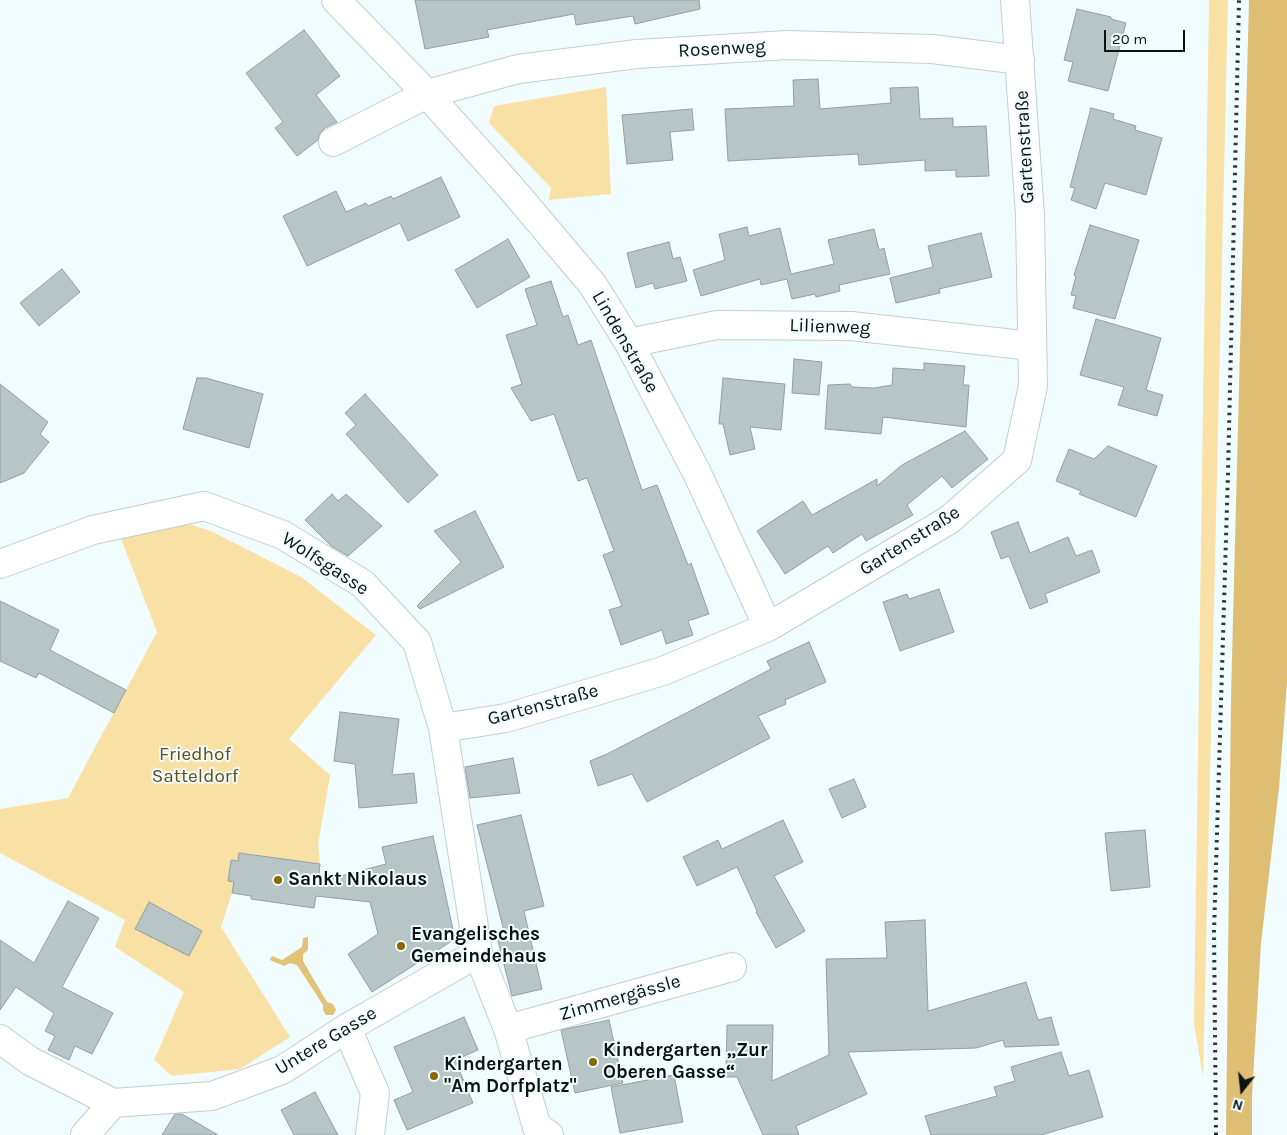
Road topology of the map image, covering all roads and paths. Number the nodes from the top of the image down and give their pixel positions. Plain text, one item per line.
1 (336, 0) edge
2 (1015, 0) edge
3 (1020, 60) junction
4 (428, 94) junction
5 (333, 142) dead end
6 (629, 344) junction
7 (1032, 346) junction
8 (0, 564) edge
9 (768, 627) junction
10 (443, 728) junction
11 (478, 953) junction
12 (732, 966) dead end
13 (347, 1028) junction
14 (508, 1029) junction
15 (0, 1039) edge
16 (114, 1102) junction
17 (85, 1135) edge
18 (370, 1135) edge
19 (549, 1135) edge

1 - 4 street, Lindenstraße
2 - 3 street, Gartenstraße
3 - 4 street, Rosenweg
3 - 7 street, Gartenstraße
4 - 5 street
4 - 6 street, Lindenstraße
6 - 7 street, Lilienweg
6 - 9 street, Lindenstraße
7 - 9 street, Gartenstraße
8 - 10 street, Wolfsgasse
9 - 10 street, Gartenstraße
10 - 11 street, Wolfsgasse
11 - 13 street, Untere Gasse
11 - 14 street, Wolfsgasse
12 - 14 street, Zimmergässle
13 - 16 street, Untere Gasse
13 - 18 street
14 - 19 street, Wolfsgasse
15 - 16 street, Untere Gasse
16 - 17 street

